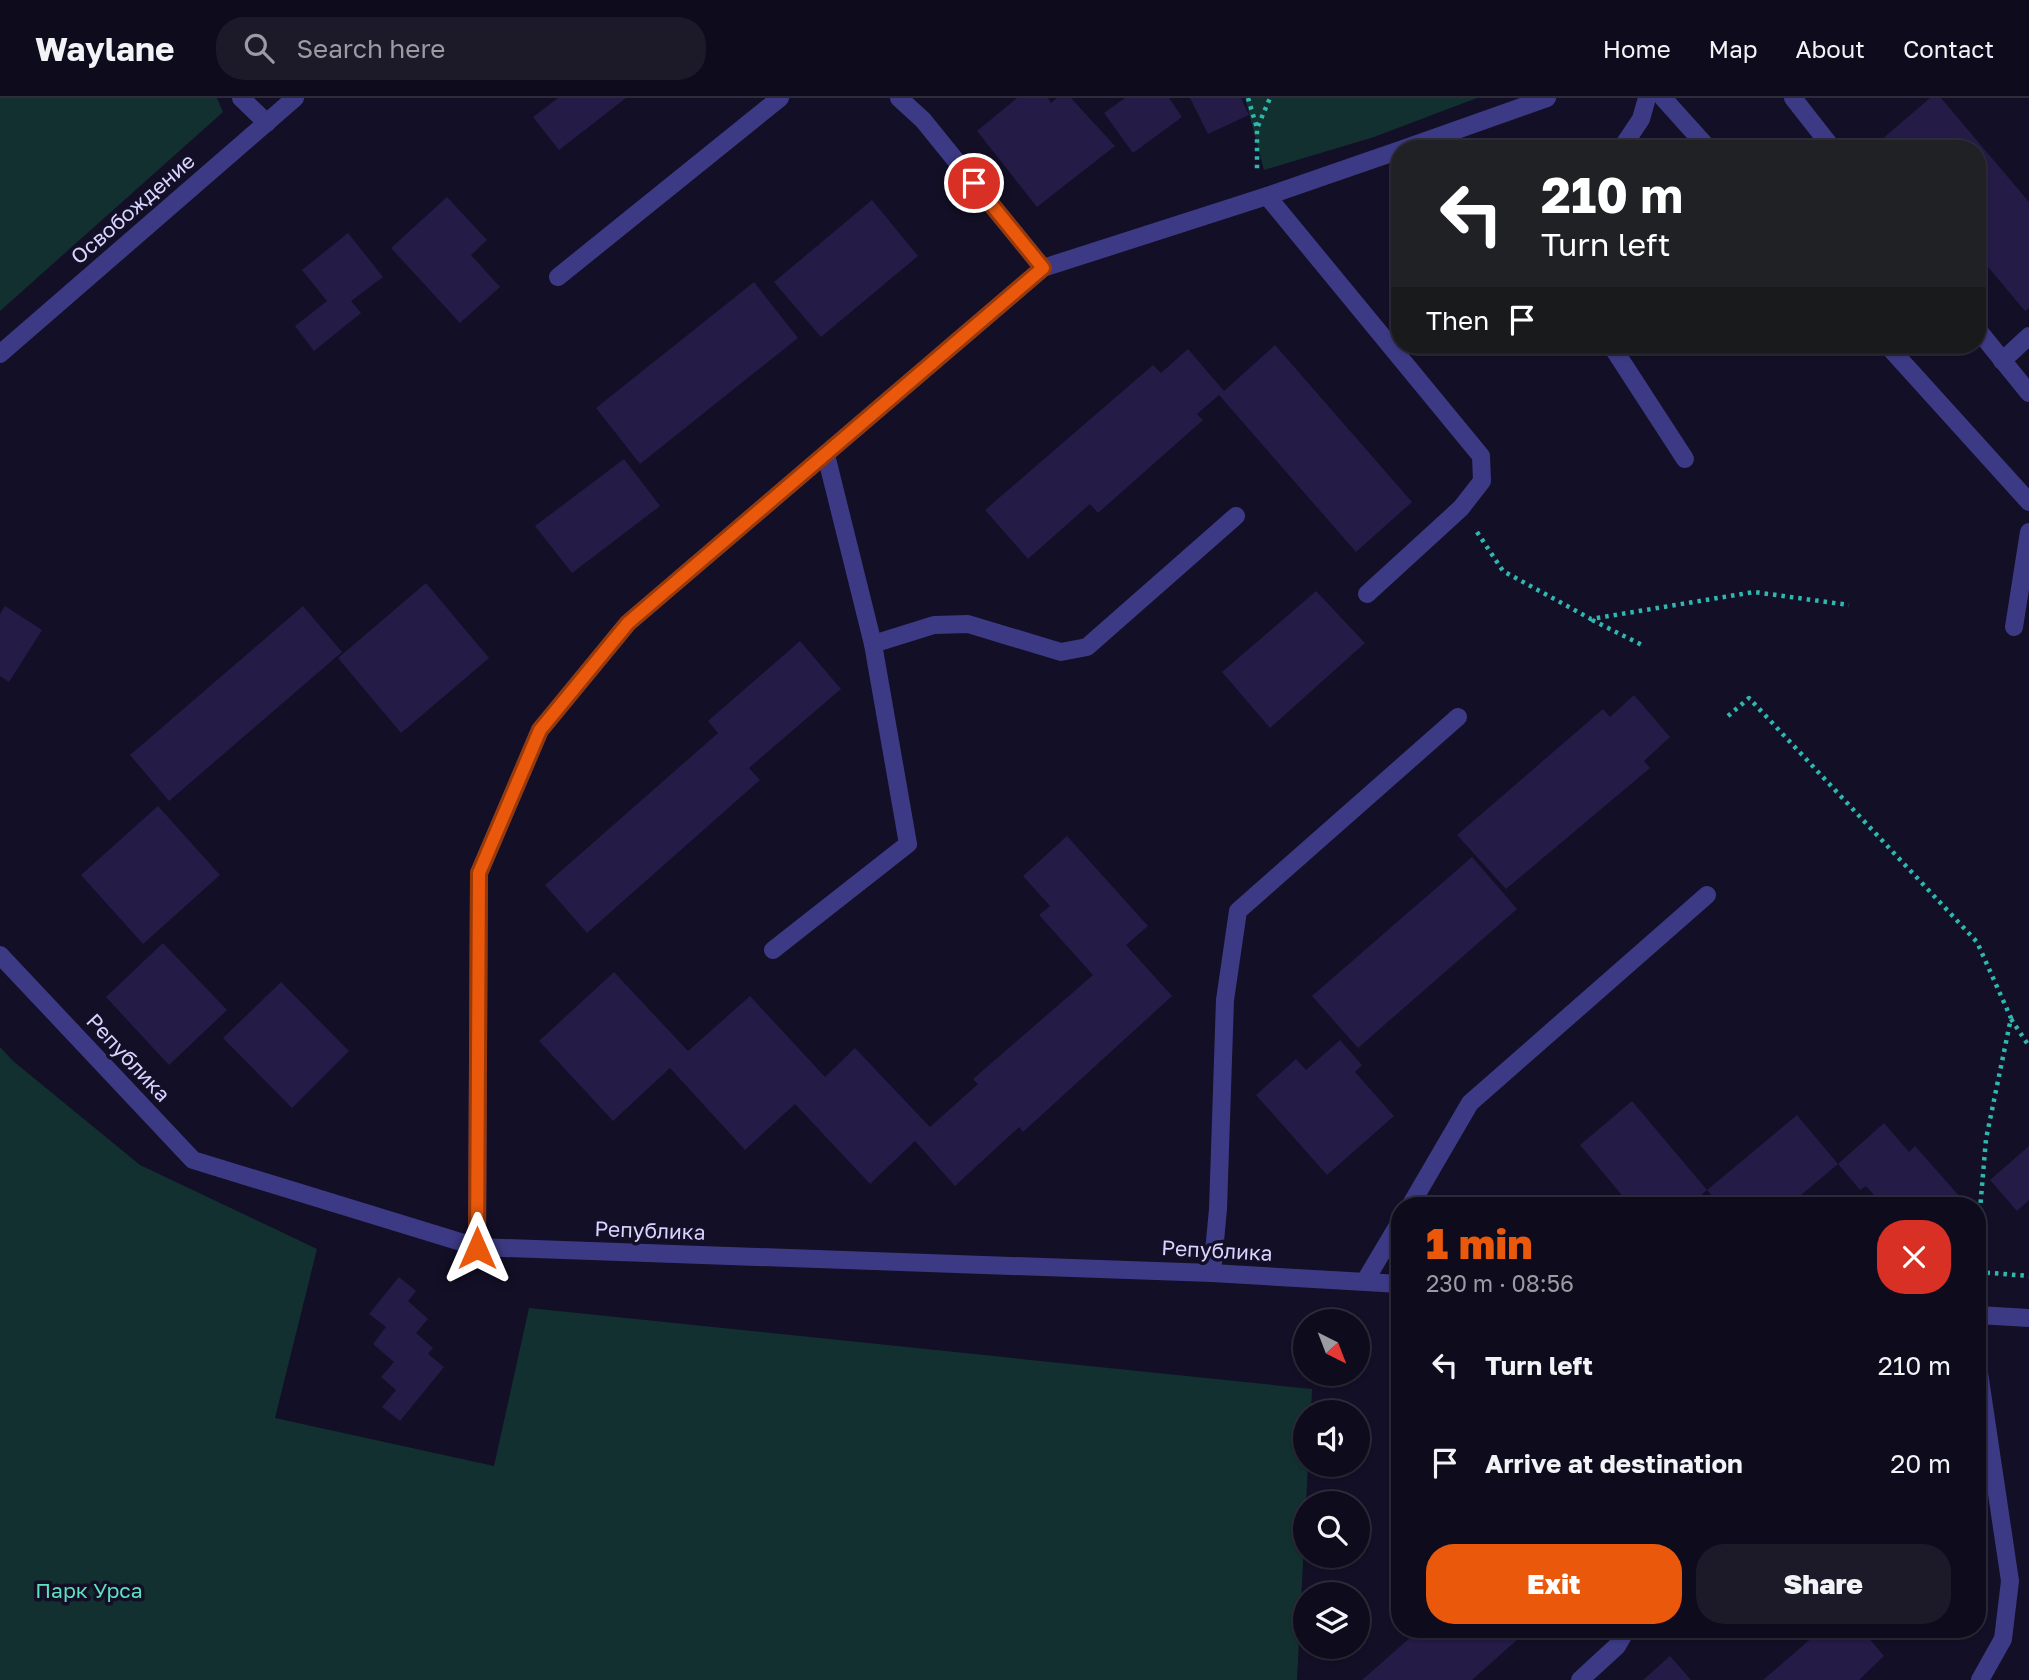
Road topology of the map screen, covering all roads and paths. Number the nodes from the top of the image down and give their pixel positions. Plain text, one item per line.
1 (241, 98) edge
2 (295, 98) edge
3 (780, 98) edge
4 (899, 98) edge
5 (1248, 98) edge
6 (1270, 98) edge
7 (1548, 98) edge
8 (1647, 98) edge
9 (1663, 98) edge
10 (1793, 98) edge
11 (267, 123) junction
12 (1257, 128) junction
13 (1427, 140) edge
14 (1627, 140) edge
15 (1701, 140) edge
16 (1826, 140) edge
17 (1391, 153) edge
18 (1262, 198) junction
19 (1043, 268) junction
20 (558, 277) dead end
21 (2029, 336) edge
22 (1986, 340) edge
23 (1391, 350) edge
24 (0, 354) edge
25 (1394, 354) edge
26 (1617, 354) edge
27 (1894, 354) edge
28 (2002, 361) junction
29 (2029, 393) edge
30 (826, 455) junction
31 (1685, 459) dead end
32 (2029, 502) edge
33 (1461, 508) junction
34 (1236, 516) dead end
35 (2029, 532) edge
36 (1367, 594) dead end
37 (1849, 605) dead end
38 (1591, 620) junction
39 (2014, 627) dead end
40 (873, 644) junction
41 (1642, 645) dead end
42 (1728, 716) dead end
43 (1458, 717) dead end
44 (1707, 895) dead end
45 (773, 950) dead end
46 (0, 955) edge
47 (2011, 1018) junction
48 (2029, 1046) edge
49 (1415, 1197) edge
50 (1981, 1197) edge
51 (1391, 1237) edge
52 (477, 1248) junction
53 (1212, 1273) junction
54 (1986, 1273) edge
55 (2029, 1276) edge
56 (1365, 1281) junction
57 (1391, 1283) edge
58 (1986, 1315) edge
59 (2029, 1318) edge
60 (1986, 1420) edge
61 (1622, 1638) edge
62 (1580, 1680) edge
63 (1980, 1680) edge

1 - 11 street
2 - 11 street, Освобождение
3 - 20 street
4 - 19 street
5 - 12 path
6 - 12 path
7 - 13 street
8 - 14 street
9 - 15 street
10 - 16 street
11 - 24 street, Освобождение
12 - 18 path
17 - 18 street
18 - 19 street
18 - 23 street
19 - 30 street
21 - 28 street
22 - 28 street
25 - 33 street
26 - 31 street
27 - 32 street
28 - 29 street
30 - 40 street
30 - 52 street
33 - 36 street
33 - 38 path
34 - 40 street
35 - 39 street
37 - 38 path
38 - 41 path
40 - 45 street
42 - 47 path
43 - 53 street
44 - 49 street
46 - 52 street, Република
47 - 48 path
47 - 50 path
51 - 56 street
52 - 53 street, Република
53 - 56 street, Република
54 - 55 path
56 - 57 street, Република
58 - 59 street
60 - 63 street
61 - 62 street

